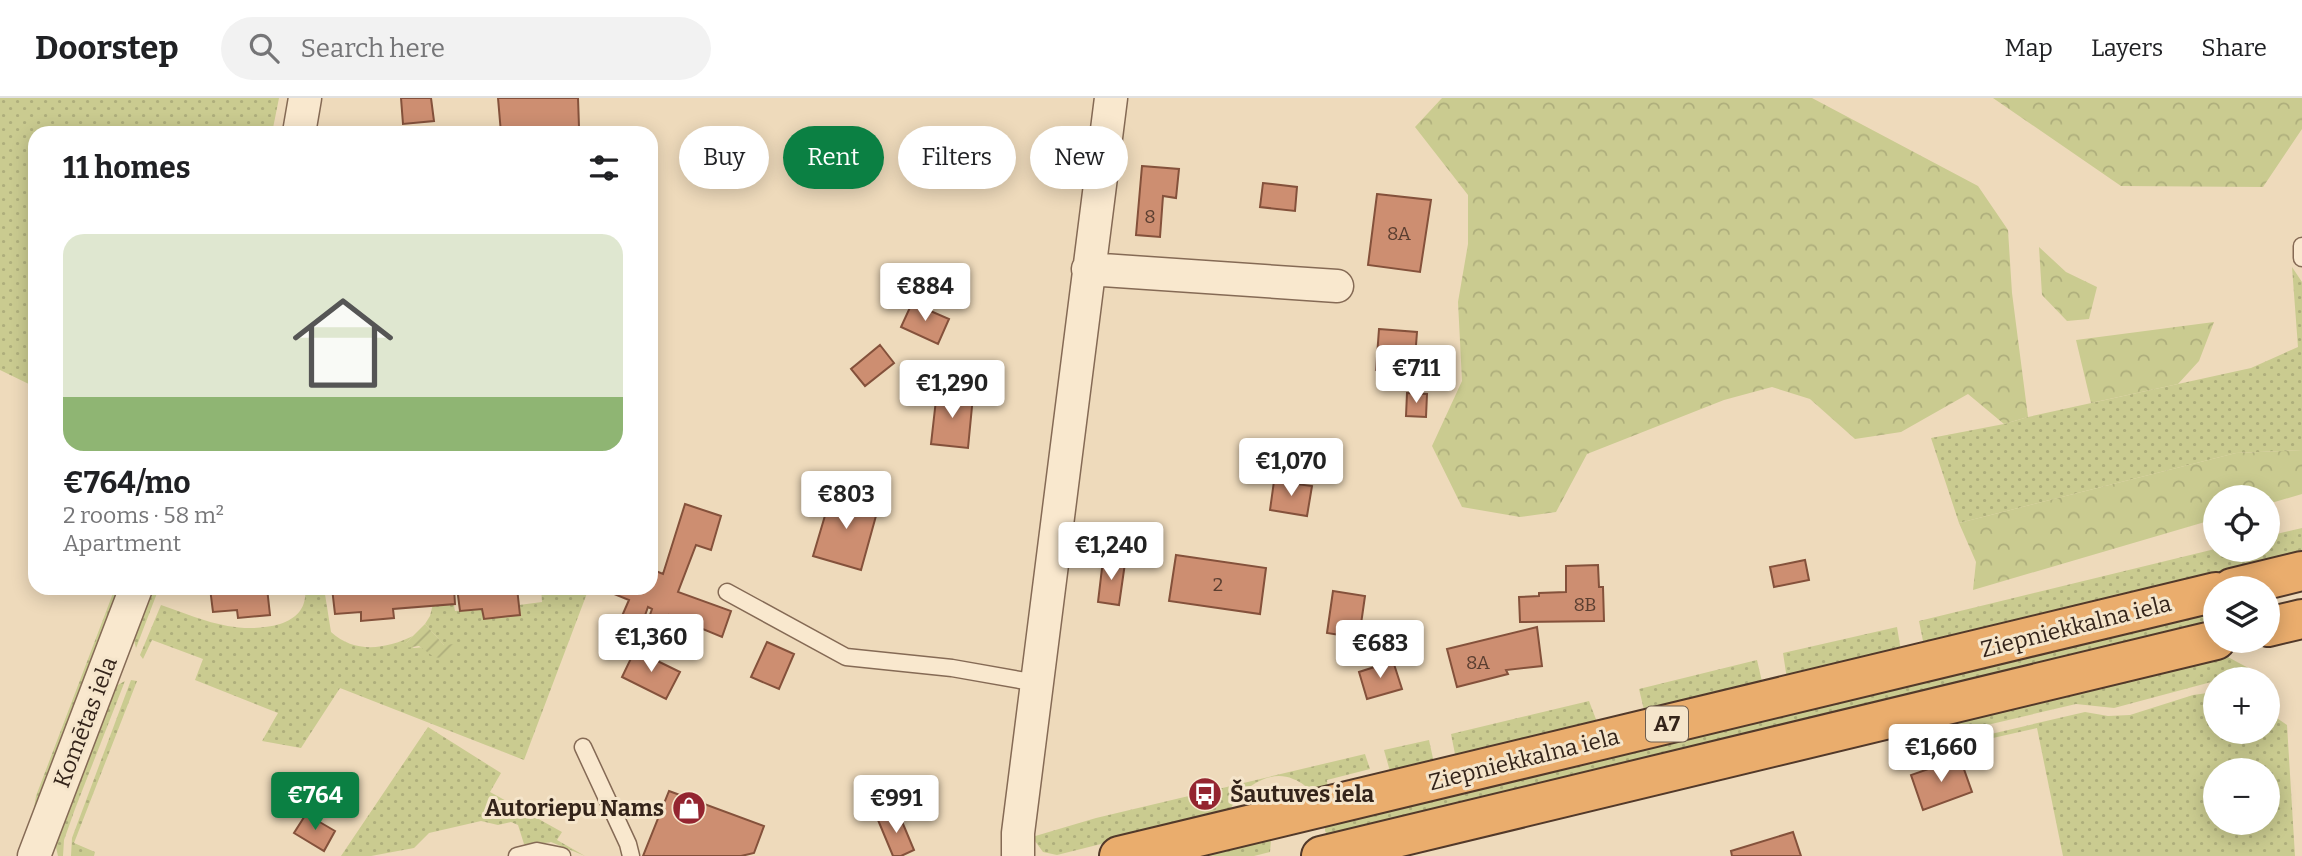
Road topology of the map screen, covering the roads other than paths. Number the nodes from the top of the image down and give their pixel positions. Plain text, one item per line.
1 (305, 98) edge
2 (1111, 98) edge
3 (300, 126) edge
4 (1088, 269) junction
5 (1336, 286) dead end
6 (2302, 571) edge
7 (2280, 576) edge
8 (2302, 585) edge
9 (727, 592) dead end
10 (133, 595) edge
11 (2203, 595) edge
12 (2302, 613) edge
13 (2302, 619) edge
14 (2280, 624) edge
15 (2203, 643) edge
16 (1037, 683) junction
17 (583, 747) dead end
18 (1291, 816) junction
19 (1384, 849) edge
20 (34, 856) edge
21 (517, 856) edge
22 (562, 856) edge
23 (631, 856) edge
24 (1018, 856) edge
25 (1119, 856) edge
26 (1306, 856) edge
27 (1321, 856) edge

1 - 3 street
2 - 4 street
4 - 5 street
4 - 16 street
6 - 7 highway
8 - 12 highway
9 - 16 lane
10 - 20 street, Komētas iela
11 - 18 highway, Ziepniekkalna iela / A7
13 - 14 highway
15 - 19 highway, Ziepniekkalna iela / A7
16 - 24 street
17 - 23 lane
18 - 25 highway, Ziepniekkalna iela / A7
18 - 26 highway
19 - 27 highway, Ziepniekkalna iela / A7
21 - 22 lane

